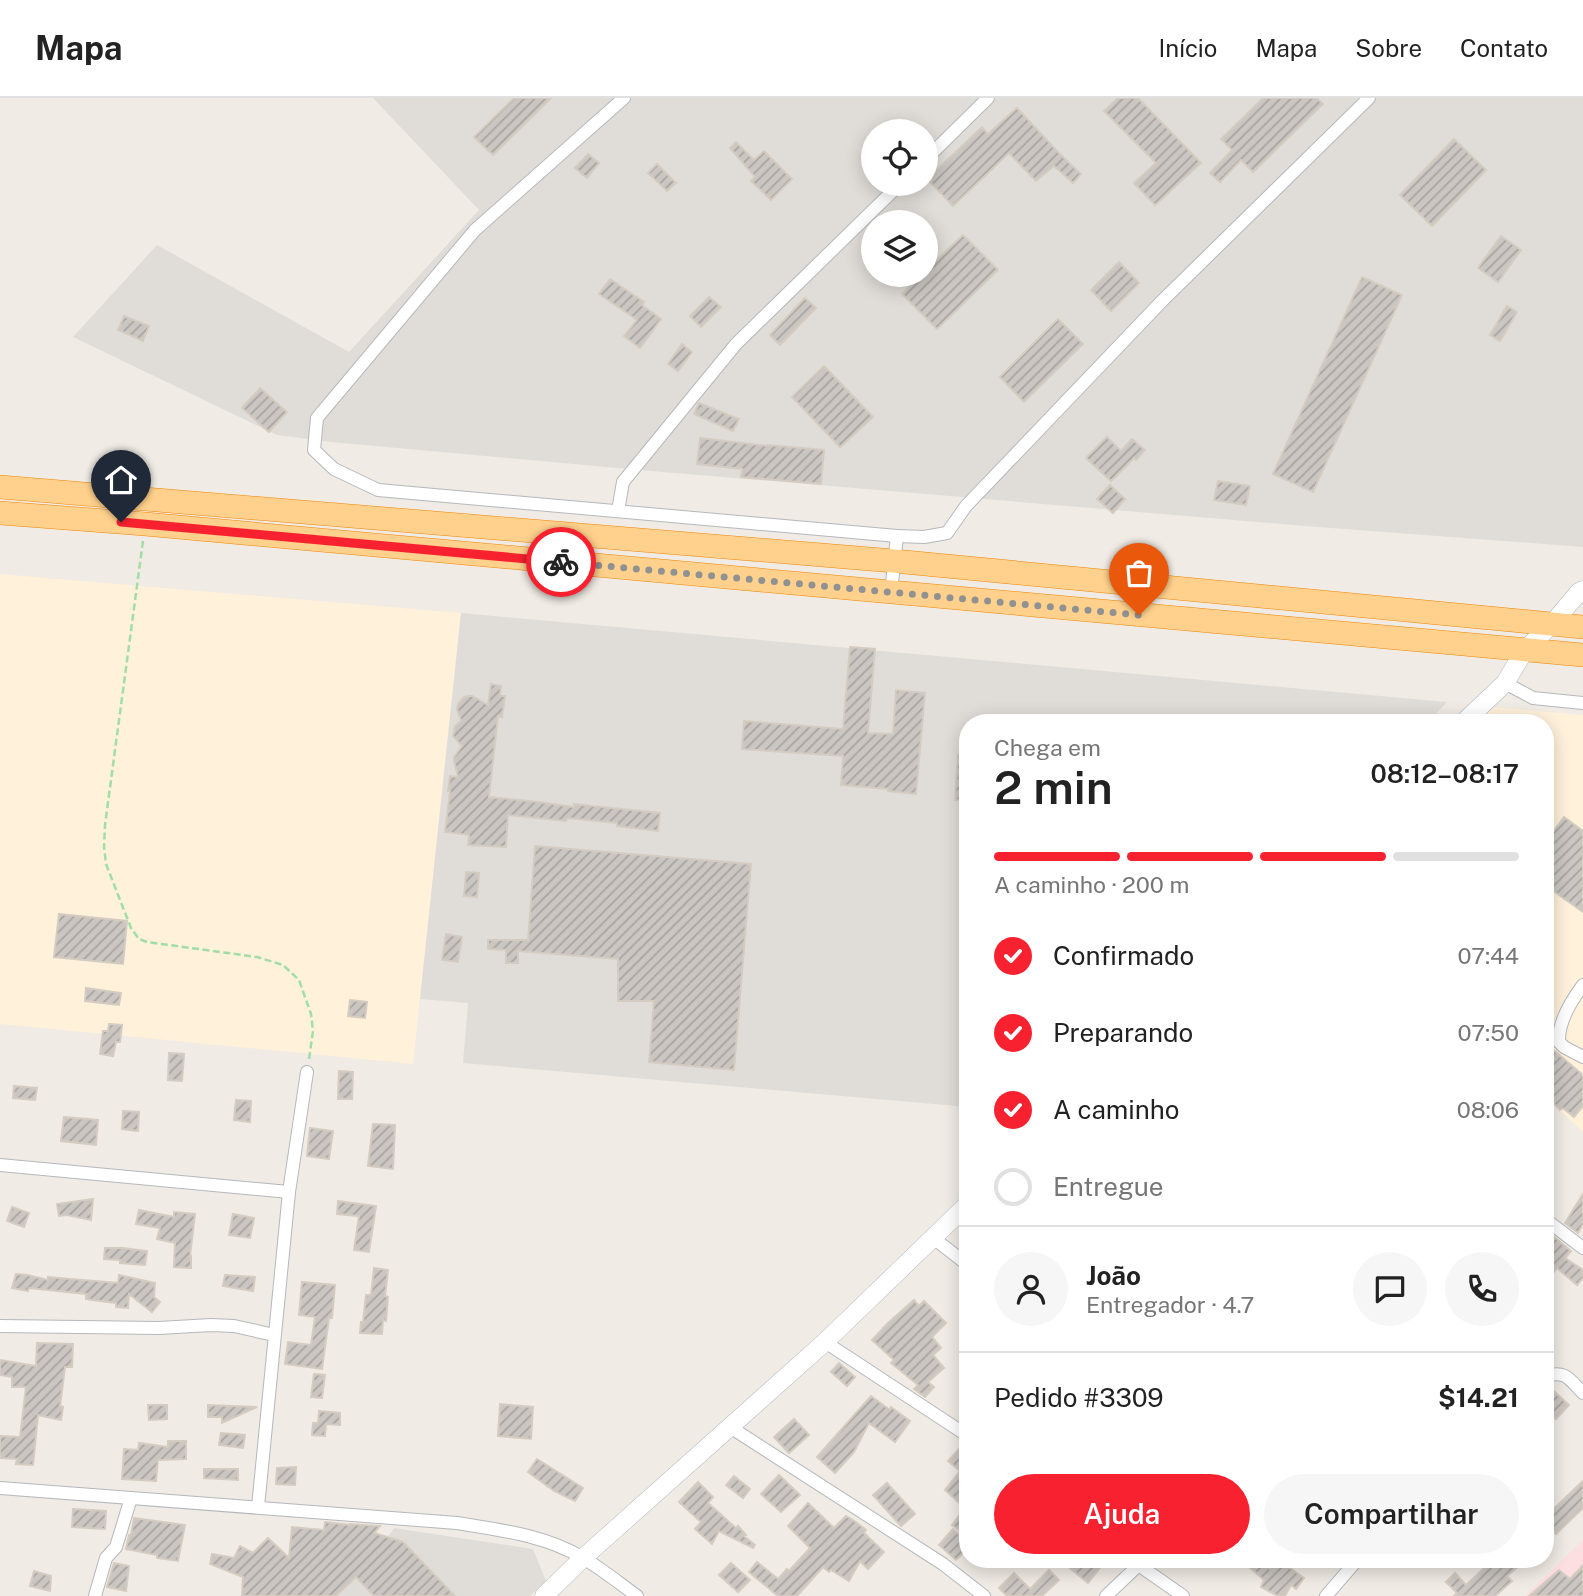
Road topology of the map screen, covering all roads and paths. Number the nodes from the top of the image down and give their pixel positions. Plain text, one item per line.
1 (624, 98) edge
2 (988, 98) edge
3 (1370, 98) edge
4 (938, 147) edge
5 (888, 196) edge
6 (0, 487) edge
7 (618, 511) junction
8 (0, 513) edge
9 (145, 524) junction
10 (897, 536) junction
11 (894, 561) junction
12 (1583, 590) edge
13 (891, 592) junction
14 (1552, 624) junction
15 (1583, 627) edge
16 (1525, 650) junction
17 (1583, 655) edge
18 (1505, 683) junction
19 (1583, 703) edge
20 (1472, 714) edge
21 (1583, 985) edge
22 (1583, 1057) edge
23 (307, 1072) joint
24 (0, 1165) edge
25 (289, 1192) junction
26 (959, 1212) edge
27 (1554, 1226) edge
28 (932, 1237) junction
29 (1583, 1248) edge
30 (959, 1258) edge
31 (0, 1326) edge
32 (274, 1335) junction
33 (825, 1342) junction
34 (1554, 1374) edge
35 (1583, 1392) edge
36 (730, 1427) junction
37 (959, 1430) edge
38 (0, 1488) edge
39 (131, 1498) junction
40 (258, 1507) junction
41 (583, 1558) junction
42 (1132, 1568) edge
43 (1146, 1568) edge
44 (1349, 1568) edge
45 (94, 1596) edge
46 (544, 1596) edge
47 (637, 1596) edge
48 (984, 1596) edge
49 (1106, 1596) edge
50 (1183, 1596) edge
51 (1326, 1596) edge

1 - 7 street
2 - 4 street
3 - 10 street
5 - 7 street
6 - 11 highway
7 - 10 street
8 - 9 highway
9 - 13 highway
9 - 23 path
10 - 11 street
11 - 13 street
11 - 14 highway
12 - 14 street
13 - 16 highway
14 - 15 highway
14 - 16 street
16 - 17 highway
16 - 18 street
18 - 19 street
18 - 20 street
21 - 22 street
23 - 25 street
24 - 25 street
25 - 32 street
26 - 28 street
27 - 29 street
28 - 30 street
28 - 33 street
31 - 32 street
32 - 40 street
33 - 36 street
33 - 37 street
34 - 35 street
36 - 41 street
36 - 48 street
38 - 39 street
39 - 40 street
39 - 45 street
40 - 41 street
41 - 46 street
41 - 47 street
42 - 49 street
43 - 50 street
44 - 51 street

